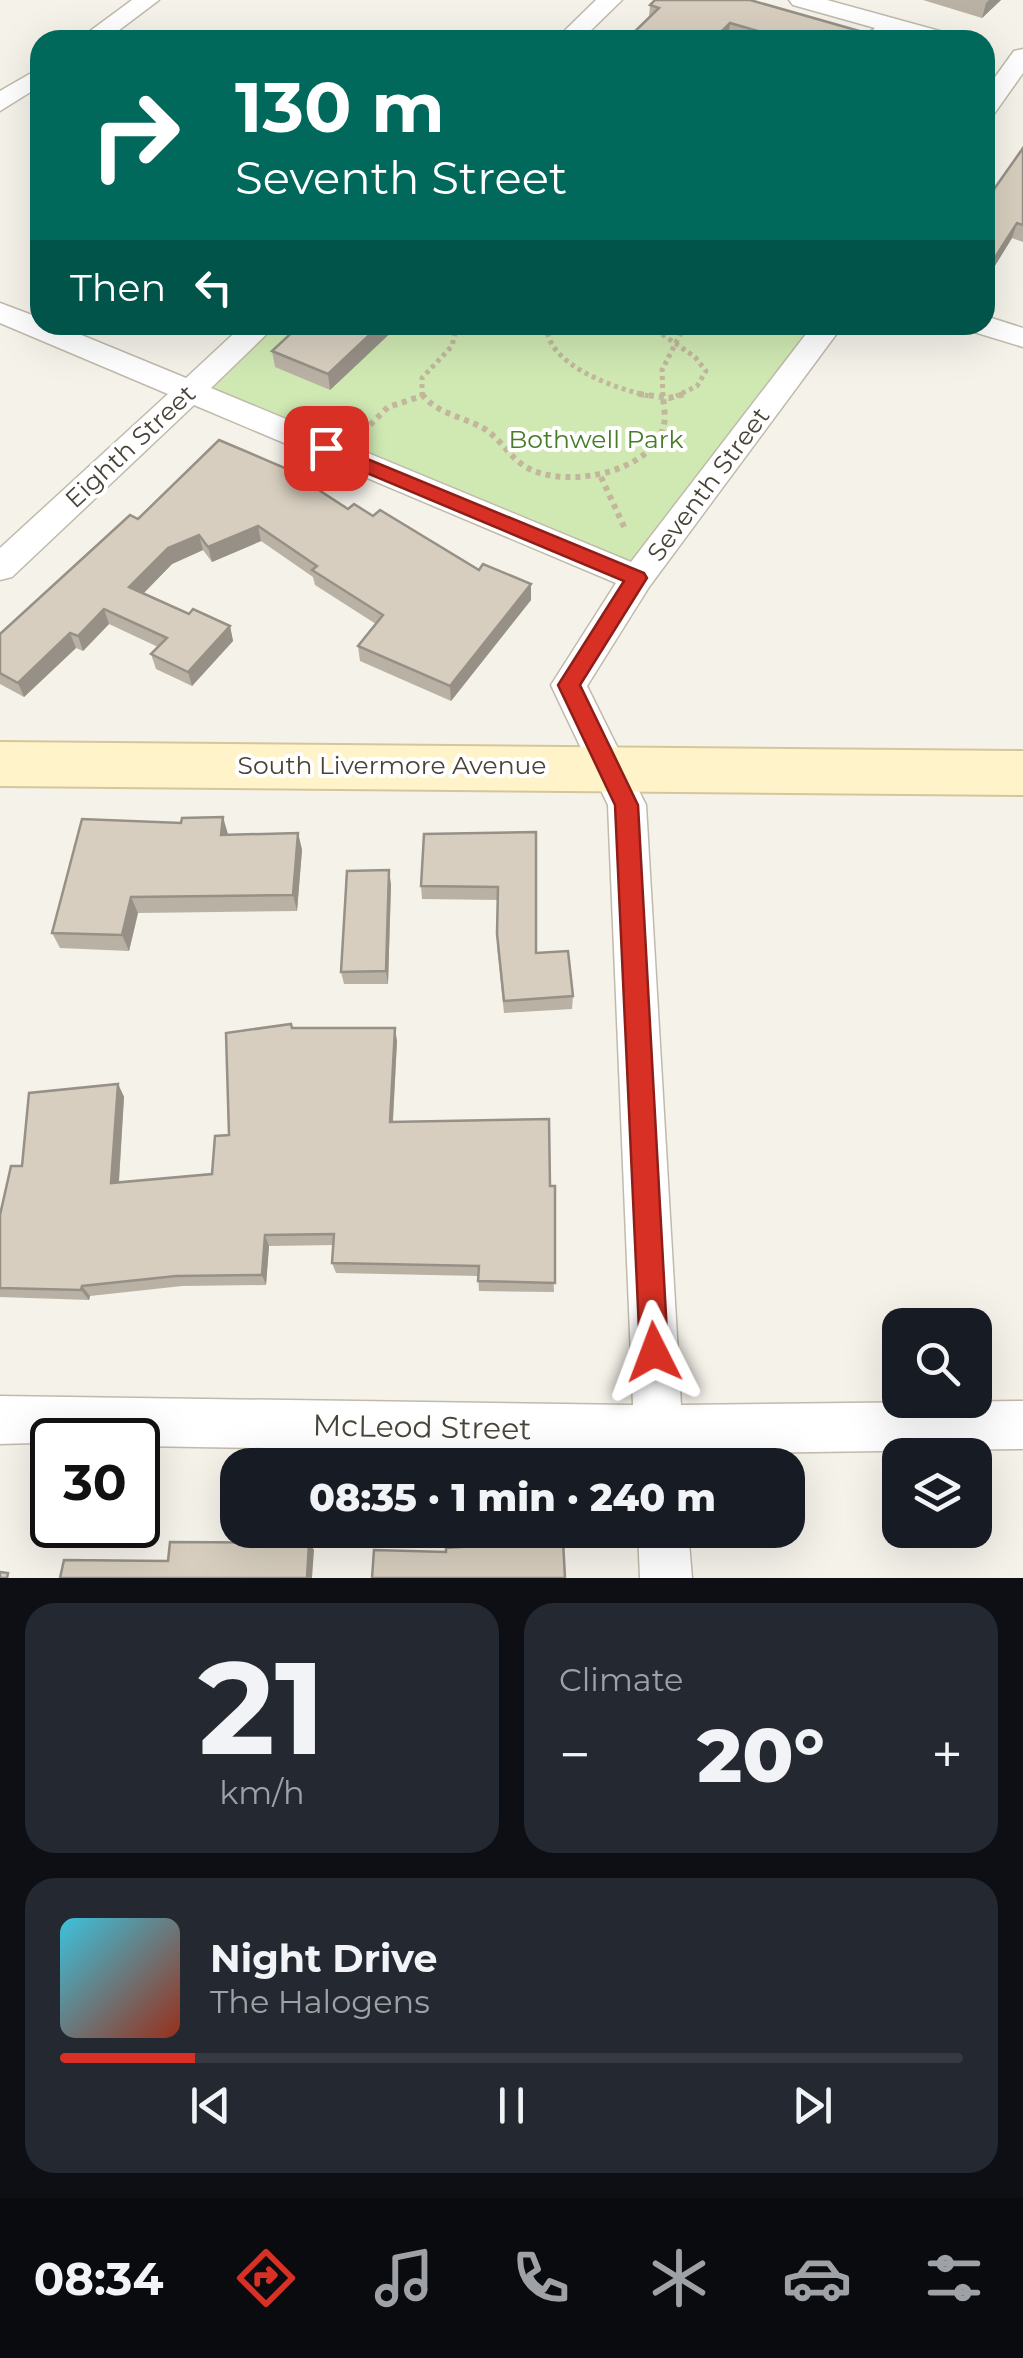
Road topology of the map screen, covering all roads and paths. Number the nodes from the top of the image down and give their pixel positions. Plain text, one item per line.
1 (147, 0) edge
2 (610, 0) edge
3 (801, 0) edge
4 (104, 30) edge
5 (578, 30) edge
6 (871, 30) edge
7 (1017, 59) edge
8 (30, 82) edge
9 (995, 93) edge
10 (0, 103) edge
11 (0, 312) edge
12 (30, 325) edge
13 (995, 329) edge
14 (55, 335) edge
15 (250, 335) edge
16 (455, 335) edge
17 (546, 335) edge
18 (658, 335) edge
19 (678, 335) edge
20 (820, 335) edge
21 (1023, 338) edge
22 (672, 344) junction
23 (190, 392) junction
24 (422, 396) junction
25 (665, 397) junction
26 (370, 425) dead end
27 (602, 477) junction
28 (626, 531) dead end
29 (0, 568) edge
30 (636, 578) junction
31 (608, 766) junction
32 (2, 770) edge
33 (1023, 773) edge
34 (0, 1420) edge
35 (1023, 1425) edge
36 (659, 1448) edge
37 (664, 1548) edge
38 (666, 1578) edge

1 - 4 street
2 - 5 street
3 - 6 street
7 - 9 street
8 - 10 street
11 - 12 street
13 - 21 street
14 - 23 street
15 - 23 street, Eighth Street
16 - 24 path
17 - 25 path
18 - 22 path
19 - 22 path
20 - 30 street, Seventh Street
22 - 25 path
22 - 25 path
23 - 29 street, Eighth Street
23 - 30 street
24 - 26 path
24 - 27 path
25 - 27 path
27 - 28 path
30 - 31 street, Seventh Street
31 - 32 main road, South Livermore Avenue
31 - 33 main road, South Livermore Avenue
31 - 36 street, Seventh Street
34 - 36 street, McLeod Street
35 - 36 street, McLeod Street
37 - 38 street

